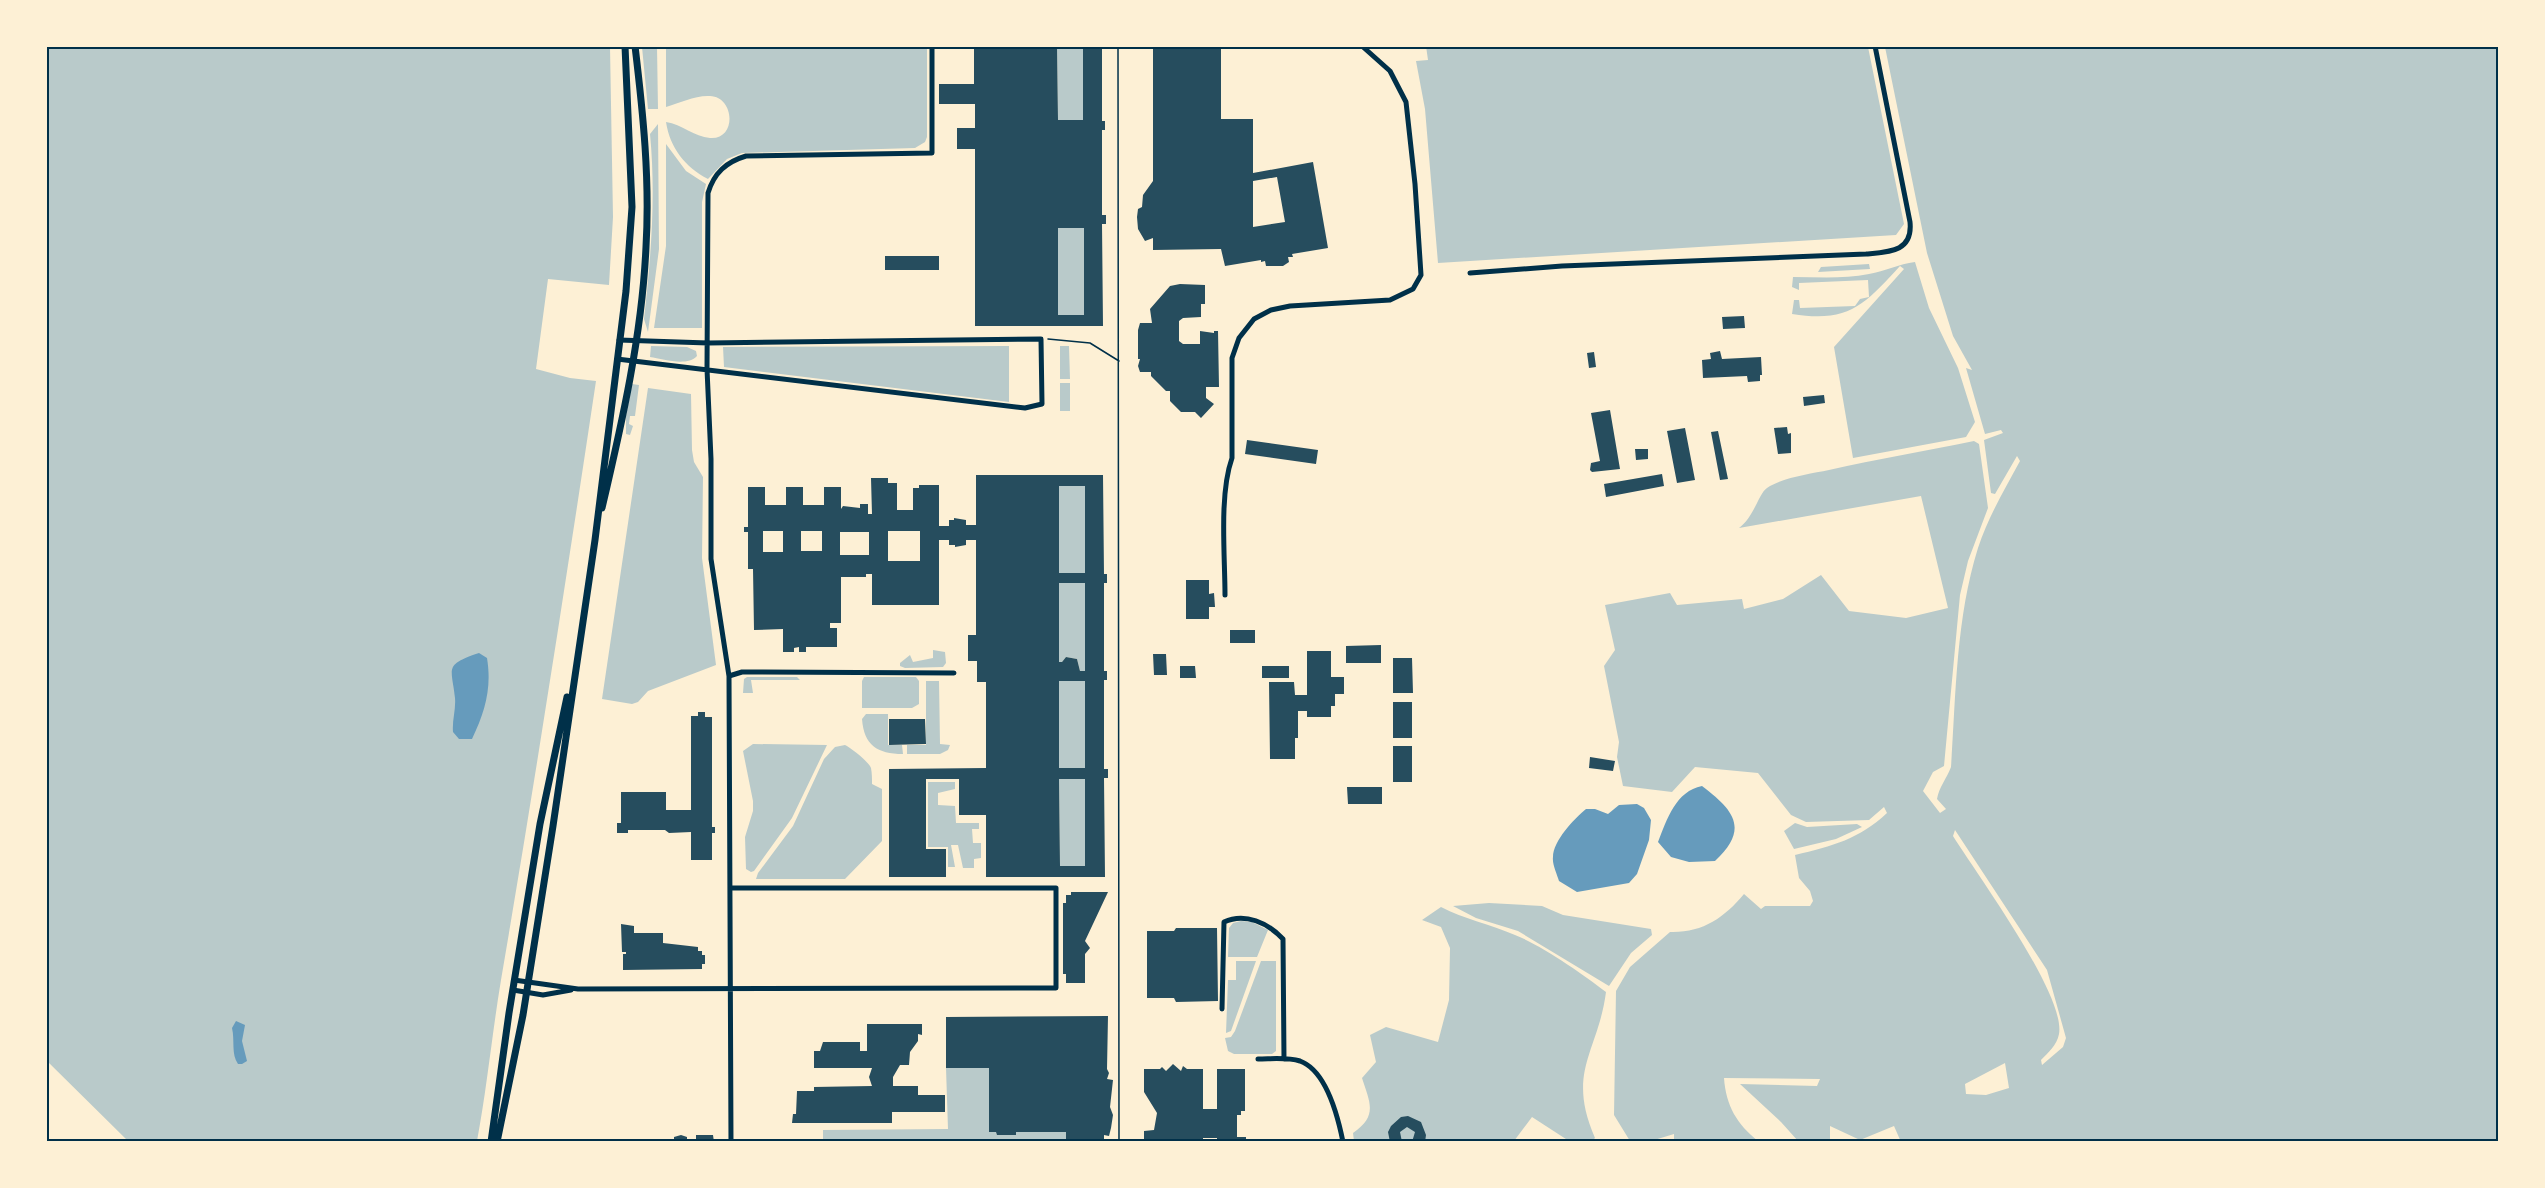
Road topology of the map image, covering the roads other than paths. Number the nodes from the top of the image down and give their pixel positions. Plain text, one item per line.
1 (625, 46) edge
2 (635, 46) edge
3 (932, 46) edge
4 (1362, 46) edge
5 (1875, 46) edge
6 (1470, 273) dead end
7 (619, 340) junction
8 (635, 340) junction
9 (708, 343) junction
10 (617, 359) junction
11 (632, 361) junction
12 (707, 369) junction
13 (595, 540) junction
14 (1226, 595) dead end
15 (579, 639) junction
16 (954, 673) dead end
17 (729, 676) junction
18 (730, 888) junction
19 (514, 980) junction
20 (528, 982) junction
21 (578, 989) junction
22 (730, 989) junction
23 (513, 990) junction
24 (526, 992) junction
25 (1222, 1009) dead end
26 (1258, 1059) dead end
27 (1284, 1059) junction
28 (491, 1142) edge
29 (497, 1142) edge
30 (731, 1142) edge
31 (1343, 1142) edge

1 - 7 main road
2 - 8 main road
3 - 9 street
4 - 14 street
5 - 6 street
7 - 8 street
7 - 10 main road
8 - 9 street
8 - 11 main road
9 - 12 street
9 - 12 street
10 - 11 street
10 - 13 main road
11 - 12 street
11 - 13 main road
12 - 17 street
13 - 15 main road
15 - 19 main road
15 - 20 main road
16 - 17 street
17 - 18 street
18 - 22 street
18 - 22 street
19 - 20 street
19 - 23 main road
20 - 21 street
20 - 24 main road
21 - 22 street
21 - 24 street
22 - 30 street
23 - 24 street
23 - 28 main road
24 - 29 main road
25 - 27 street
26 - 27 street
27 - 31 street

